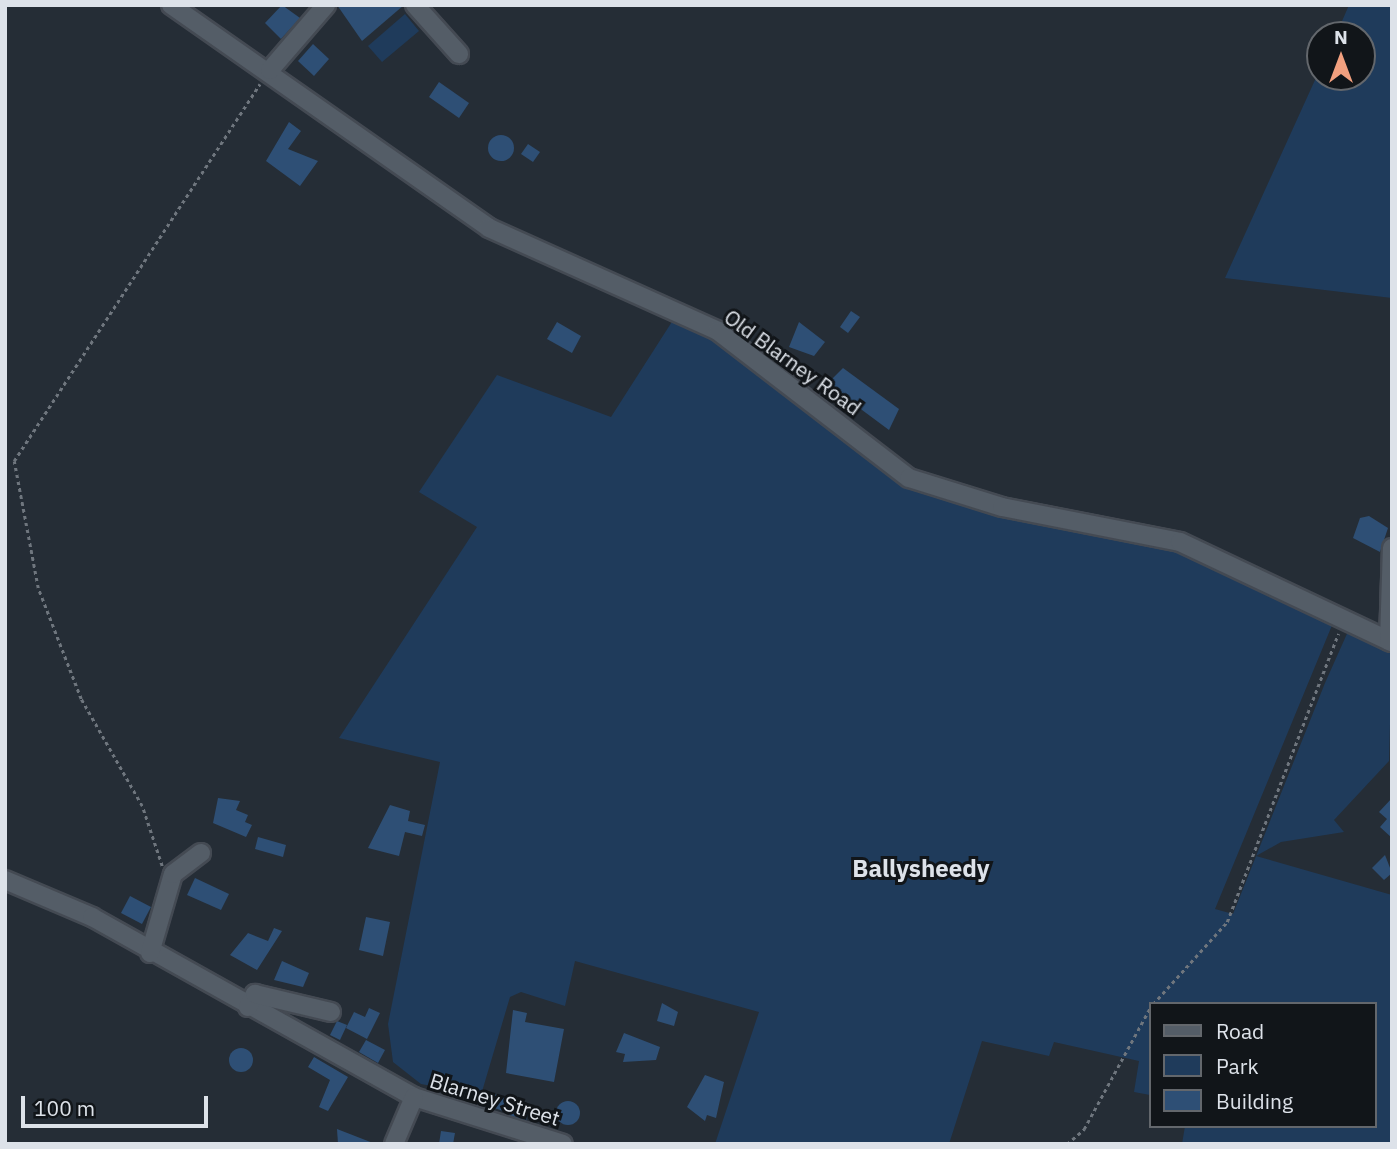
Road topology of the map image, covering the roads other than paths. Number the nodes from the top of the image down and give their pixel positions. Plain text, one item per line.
1 (171, 5) edge
2 (326, 5) edge
3 (415, 5) edge
4 (459, 54) dead end
5 (270, 70) junction
6 (1392, 548) edge
7 (1391, 642) edge
8 (201, 853) dead end
9 (5, 880) edge
10 (150, 953) junction
11 (248, 1007) junction
12 (331, 1012) dead end
13 (414, 1097) junction
14 (394, 1144) edge
15 (563, 1144) edge

1 - 5 street, Old Blarney Road
2 - 5 street
3 - 4 street
5 - 7 street, Old Blarney Road
6 - 7 street
8 - 10 street
9 - 10 street, Blarney Street
10 - 11 street, Blarney Street
11 - 12 street
11 - 13 street, Blarney Street
13 - 14 street
13 - 15 street, Blarney Street

